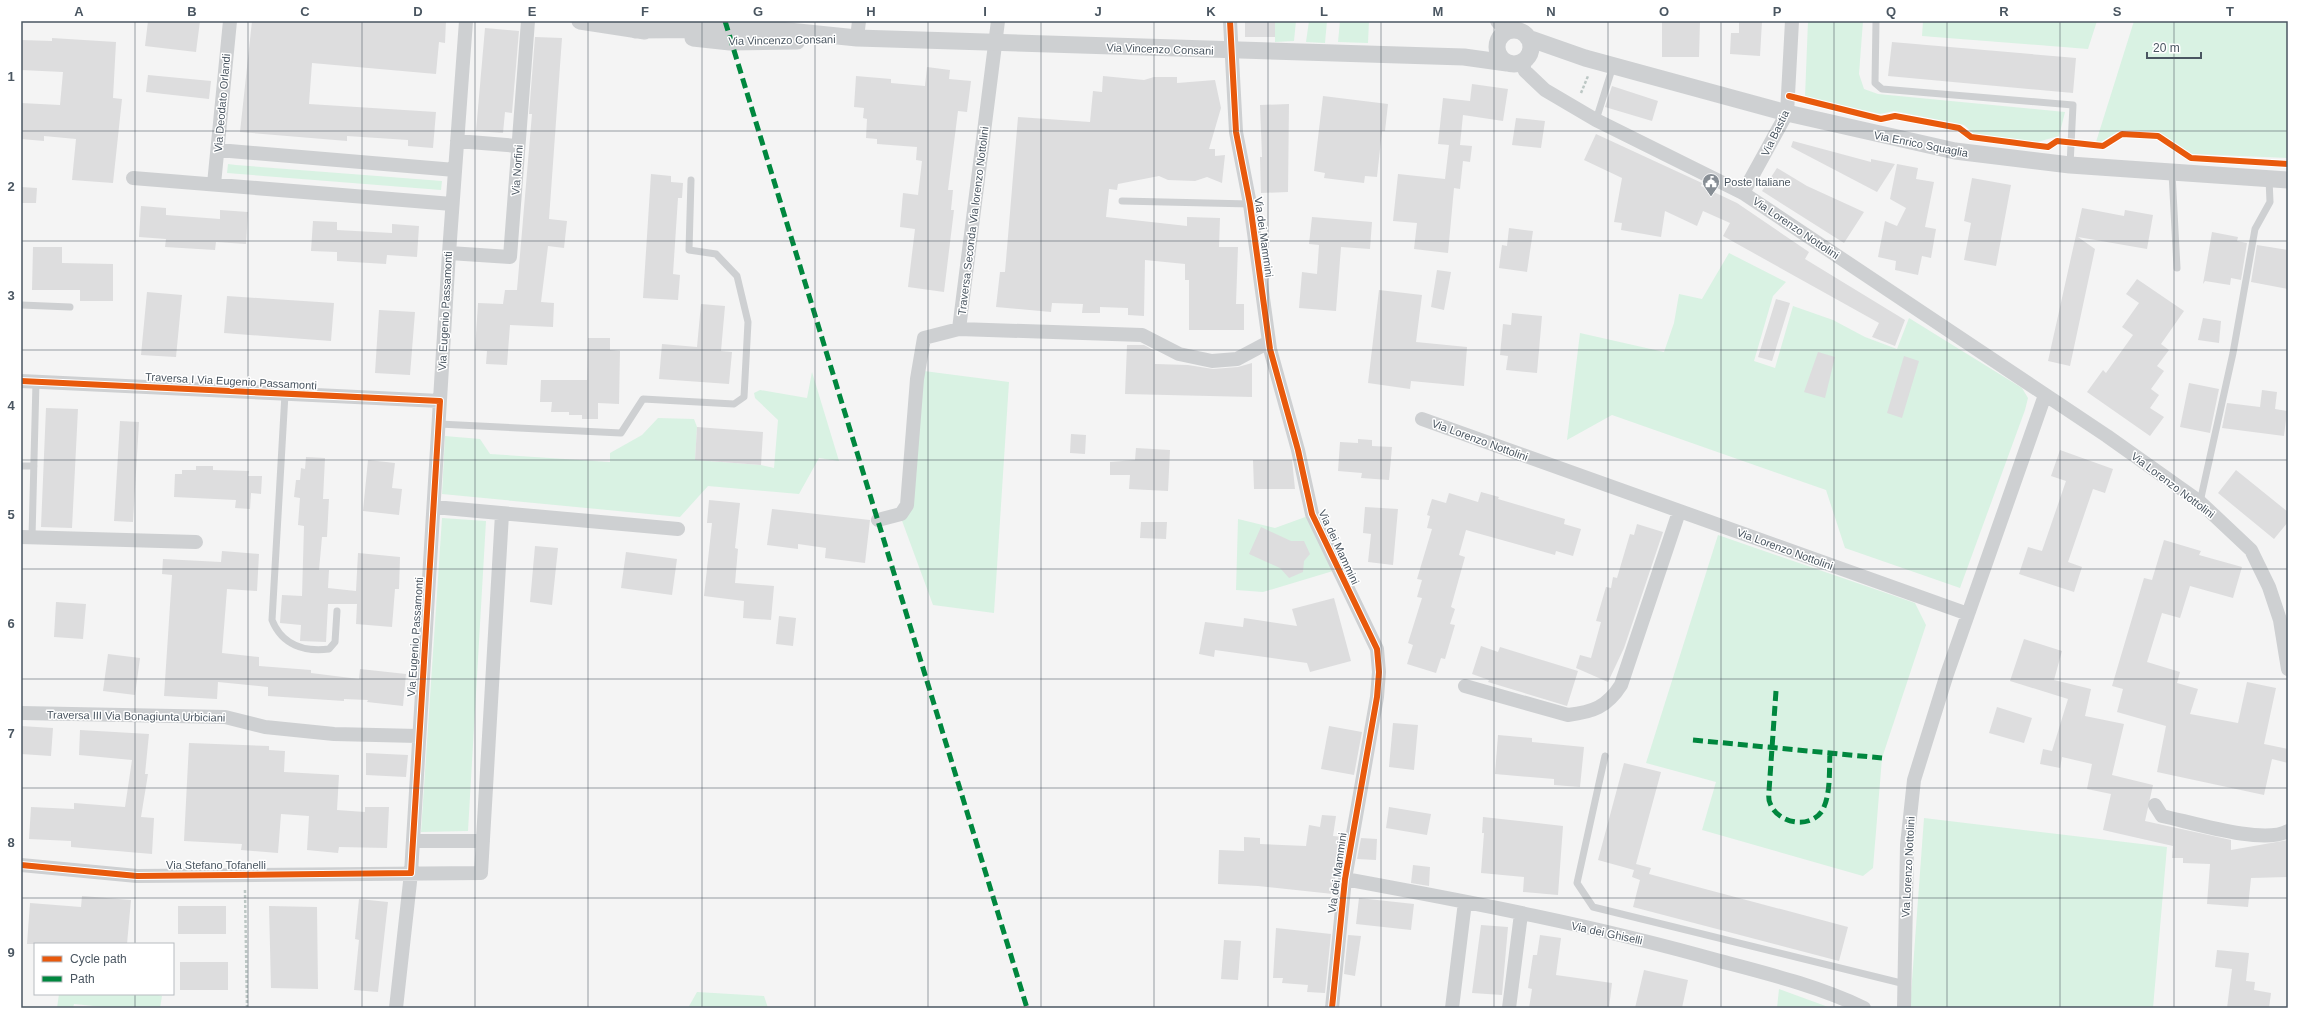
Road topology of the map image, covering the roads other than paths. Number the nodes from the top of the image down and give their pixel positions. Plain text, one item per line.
1 (230, 21) edge
2 (466, 21) edge
3 (528, 21) edge
4 (580, 21) edge
5 (859, 21) edge
6 (998, 21) edge
7 (1230, 21) edge
8 (1792, 21) edge
9 (1876, 21) edge
10 (1500, 31) edge
11 (857, 38) junction
12 (996, 43) junction
13 (1231, 51) junction
14 (1521, 54) junction
15 (1464, 57) junction
16 (1613, 66) junction
17 (1787, 113) junction
18 (1596, 120) junction
19 (457, 141) junction
20 (518, 146) junction
21 (218, 150) junction
22 (2070, 165) junction
23 (455, 170) junction
24 (2172, 173) junction
25 (133, 178) dead end
26 (2269, 179) junction
27 (691, 180) dead end
28 (2288, 180) edge
29 (214, 184) junction
30 (1743, 193) junction
31 (1122, 201) dead end
32 (452, 204) junction
33 (1250, 204) junction
34 (448, 253) junction
35 (2177, 268) dead end
36 (21, 305) edge
37 (70, 307) dead end
38 (959, 329) junction
39 (1269, 342) junction
40 (21, 381) edge
41 (36, 382) junction
42 (285, 394) junction
43 (2045, 395) junction
44 (440, 402) junction
45 (1422, 419) dead end
46 (439, 424) junction
47 (21, 466) edge
48 (34, 466) junction
49 (2200, 502) junction
50 (434, 507) junction
51 (1680, 512) junction
52 (502, 514) junction
53 (878, 520) dead end
54 (678, 529) dead end
55 (26, 537) edge
56 (196, 542) dead end
57 (337, 611) dead end
58 (1968, 614) junction
59 (2284, 618) edge
60 (2288, 669) edge
61 (1465, 686) dead end
62 (21, 713) edge
63 (418, 736) junction
64 (1605, 756) dead end
65 (2155, 805) dead end
66 (2288, 831) edge
67 (413, 840) junction
68 (483, 840) junction
69 (21, 865) edge
70 (411, 873) junction
71 (1345, 879) junction
72 (1465, 902) junction
73 (1521, 914) junction
74 (1905, 984) junction
75 (396, 1008) edge
76 (1332, 1008) edge
77 (1452, 1008) edge
78 (1509, 1008) edge
79 (1864, 1008) edge
80 (1904, 1008) edge

1 - 21 street, Via Deodato Orlandi
2 - 19 street, Via Eugenio Passamonti
3 - 20 street, Via Norfini
4 - 11 street, Via Vincenzo Consani
5 - 11 street
6 - 12 street
7 - 13 street, Via dei Mammini
8 - 17 street, Via Bastia
9 - 22 lane
10 - 14 street
10 - 14 street
10 - 15 street, Via Vincenzo Consani
11 - 12 street, Via Vincenzo Consani
12 - 13 street, Via Vincenzo Consani
12 - 38 street, Traversa Seconda Via lorenzo Nottolini
13 - 15 street, Via Vincenzo Consani
13 - 33 street, Via dei Mammini
14 - 15 street, Via Vincenzo Consani
14 - 16 street, Via Enrico Squaglia
14 - 18 street, Via Lorenzo Nottolini
16 - 17 street, Via Enrico Squaglia
16 - 18 lane
17 - 22 street, Via Enrico Squaglia
17 - 30 street, Via Bastia
18 - 30 street, Via Lorenzo Nottolini
19 - 20 street
19 - 23 street, Via Eugenio Passamonti
20 - 34 street, Via Norfini
21 - 23 street
21 - 29 street, Via Deodato Orlandi
22 - 24 street, Via Enrico Squaglia
23 - 32 street, Via Eugenio Passamonti
24 - 26 street, Via Enrico Squaglia
24 - 35 lane
25 - 29 street
26 - 28 street, Via Enrico Squaglia
26 - 49 lane
27 - 46 lane
29 - 32 street
30 - 43 street, Via Lorenzo Nottolini
31 - 33 lane
32 - 34 street, Via Eugenio Passamonti
33 - 39 street, Via dei Mammini
34 - 44 street, Via Eugenio Passamonti
36 - 37 lane
38 - 39 street
38 - 53 street, Traversa Seconda Via lorenzo Nottolini
39 - 71 street, Via dei Mammini
40 - 41 street, Traversa I Via Eugenio Passamonti
41 - 42 street, Traversa I Via Eugenio Passamonti
41 - 48 lane
42 - 44 street, Traversa I Via Eugenio Passamonti
42 - 57 lane
43 - 49 street, Via Lorenzo Nottolini
43 - 58 street, Via Lorenzo Nottolini
44 - 46 street, Via Eugenio Passamonti
45 - 51 street, Via Lorenzo Nottolini
46 - 50 street, Via Eugenio Passamonti
47 - 48 lane
48 - 55 lane
49 - 59 street, Via Lorenzo Nottolini
50 - 52 street
50 - 63 street, Via Eugenio Passamonti
51 - 58 street, Via Lorenzo Nottolini
51 - 61 street
52 - 54 street
52 - 68 street
55 - 56 street
58 - 74 street, Via Lorenzo Nottolini
59 - 60 street, Via Lorenzo Nottolini
62 - 63 street, Traversa III Via Bonagiunta Urbiciani
63 - 67 street, Via Eugenio Passamonti
64 - 74 lane
65 - 66 street
67 - 68 street
67 - 70 street, Via Eugenio Passamonti
68 - 70 street, Via Stefano Tofanelli
69 - 70 street, Via Stefano Tofanelli
70 - 75 street, Via Eugenio Passamonti
71 - 72 street, Via dei Ghiselli
71 - 76 street, Via dei Mammini
72 - 73 street, Via dei Ghiselli
72 - 77 street
73 - 78 street
73 - 79 street, Via dei Ghiselli
74 - 80 street, Via Lorenzo Nottolini

